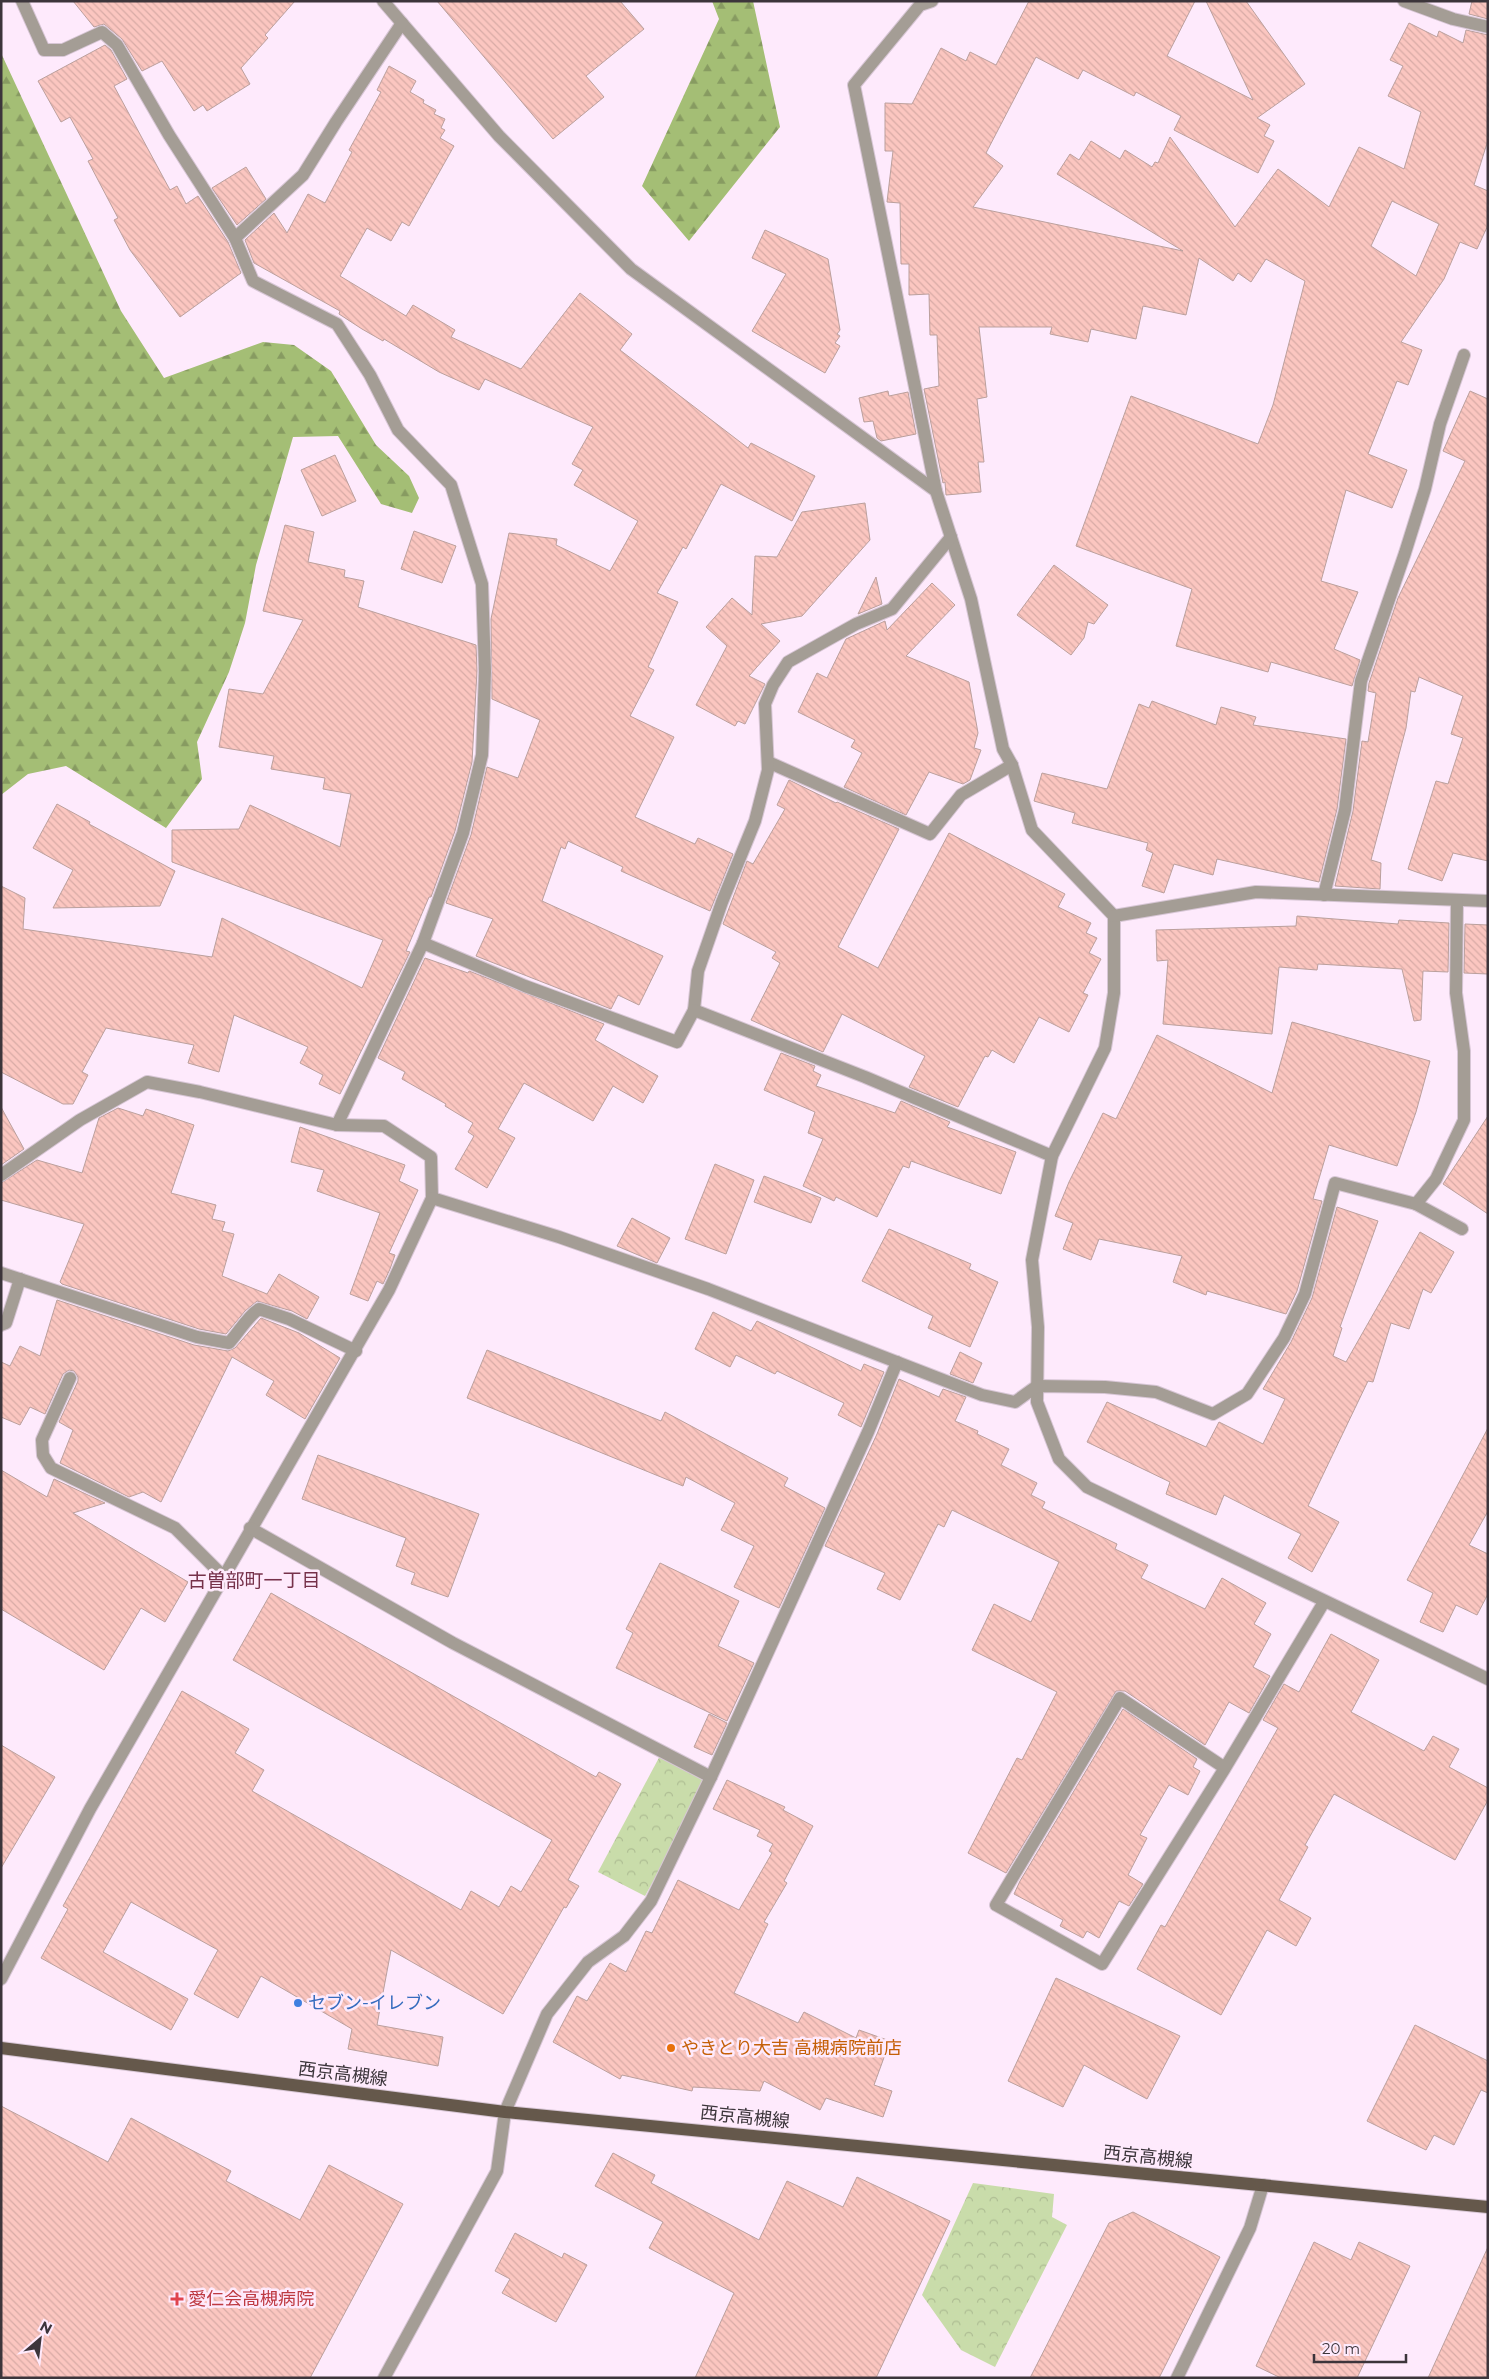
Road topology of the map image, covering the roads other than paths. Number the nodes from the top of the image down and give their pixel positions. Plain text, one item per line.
1 (22, 1) edge
2 (383, 1) edge
3 (932, 1) edge
4 (1404, 1) edge
5 (402, 23) junction
6 (1488, 27) edge
7 (235, 238) junction
8 (1464, 355) dead end
9 (936, 491) junction
10 (951, 537) junction
11 (768, 762) junction
12 (1012, 764) junction
13 (1324, 895) junction
14 (1457, 901) junction
15 (1488, 901) edge
16 (1114, 916) junction
17 (423, 943) junction
18 (694, 1010) junction
19 (337, 1125) junction
20 (1052, 1156) junction
21 (1, 1176) edge
22 (432, 1198) junction
23 (1416, 1204) junction
24 (1462, 1229) dead end
25 (1, 1273) edge
26 (20, 1279) junction
27 (1, 1325) edge
28 (356, 1351) junction
29 (897, 1362) junction
30 (70, 1378) dead end
31 (1037, 1386) junction
32 (250, 1528) junction
33 (223, 1576) junction
34 (1324, 1602) junction
35 (1488, 1679) edge
36 (1225, 1768) junction
37 (711, 1777) junction
38 (1, 1979) edge
39 (1, 2048) edge
40 (505, 2112) junction
41 (1263, 2185) junction
42 (1488, 2207) edge
43 (384, 2378) edge
44 (1177, 2378) edge

1 - 7 street
2 - 5 street
3 - 9 street
4 - 6 street
5 - 7 street
5 - 9 street
7 - 17 street
8 - 13 street
9 - 10 street
10 - 11 street
10 - 12 street
11 - 12 street
11 - 18 street
12 - 16 street
13 - 14 street
13 - 16 street
14 - 15 street
14 - 23 street
16 - 20 street
17 - 18 street
17 - 19 street
18 - 20 street
19 - 21 street
19 - 22 street
20 - 31 street
22 - 28 street
22 - 29 street
23 - 24 street
23 - 31 street
25 - 26 street
26 - 27 street
26 - 28 street
28 - 32 street
29 - 31 street
29 - 37 street
30 - 33 street
31 - 34 street
32 - 33 street
32 - 37 street
33 - 38 street
34 - 35 street
34 - 36 street
36 - 36 street
37 - 40 street
39 - 40 main road, 西京高槻線
40 - 41 main road, 西京高槻線
40 - 43 street
41 - 42 main road, 西京高槻線
41 - 44 street

